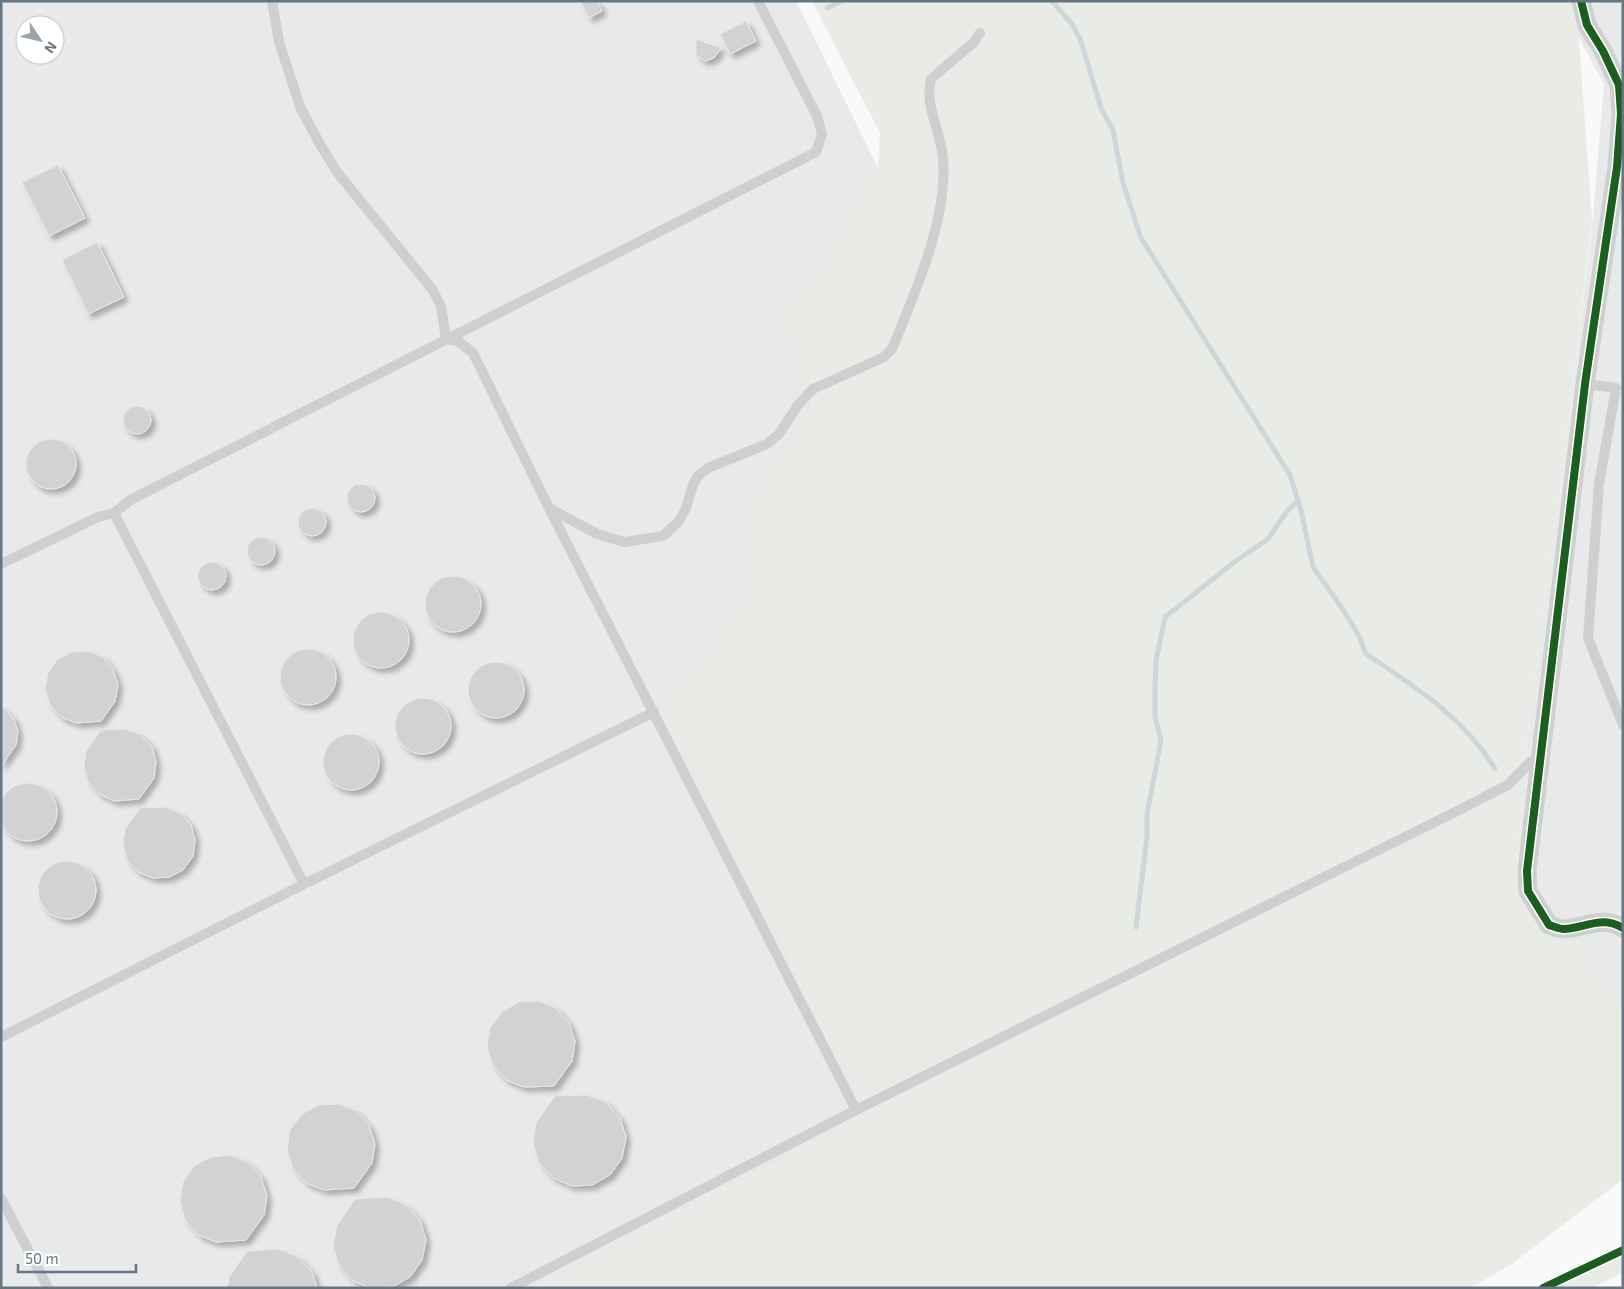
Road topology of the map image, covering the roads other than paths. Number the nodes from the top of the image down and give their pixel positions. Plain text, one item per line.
1 (272, 1) edge
2 (758, 1) edge
3 (1580, 1) edge
4 (980, 33) dead end
5 (1620, 169) edge
6 (446, 339) junction
7 (1585, 384) junction
8 (549, 508) junction
9 (114, 513) junction
10 (1, 564) edge
11 (654, 712) junction
12 (1623, 725) edge
13 (1541, 759) junction
14 (304, 884) junction
15 (1623, 928) edge
16 (1, 1037) edge
17 (856, 1110) junction
18 (1, 1198) edge
19 (517, 1286) edge
20 (48, 1288) edge

1 - 6 lane
2 - 6 lane
3 - 5 street
4 - 8 lane
5 - 7 street
6 - 8 lane
6 - 9 lane
7 - 12 lane
7 - 13 street
8 - 11 lane
9 - 10 lane
9 - 14 lane
11 - 14 lane
11 - 17 lane
13 - 15 street
13 - 17 lane
14 - 16 lane
17 - 19 lane
18 - 20 lane

